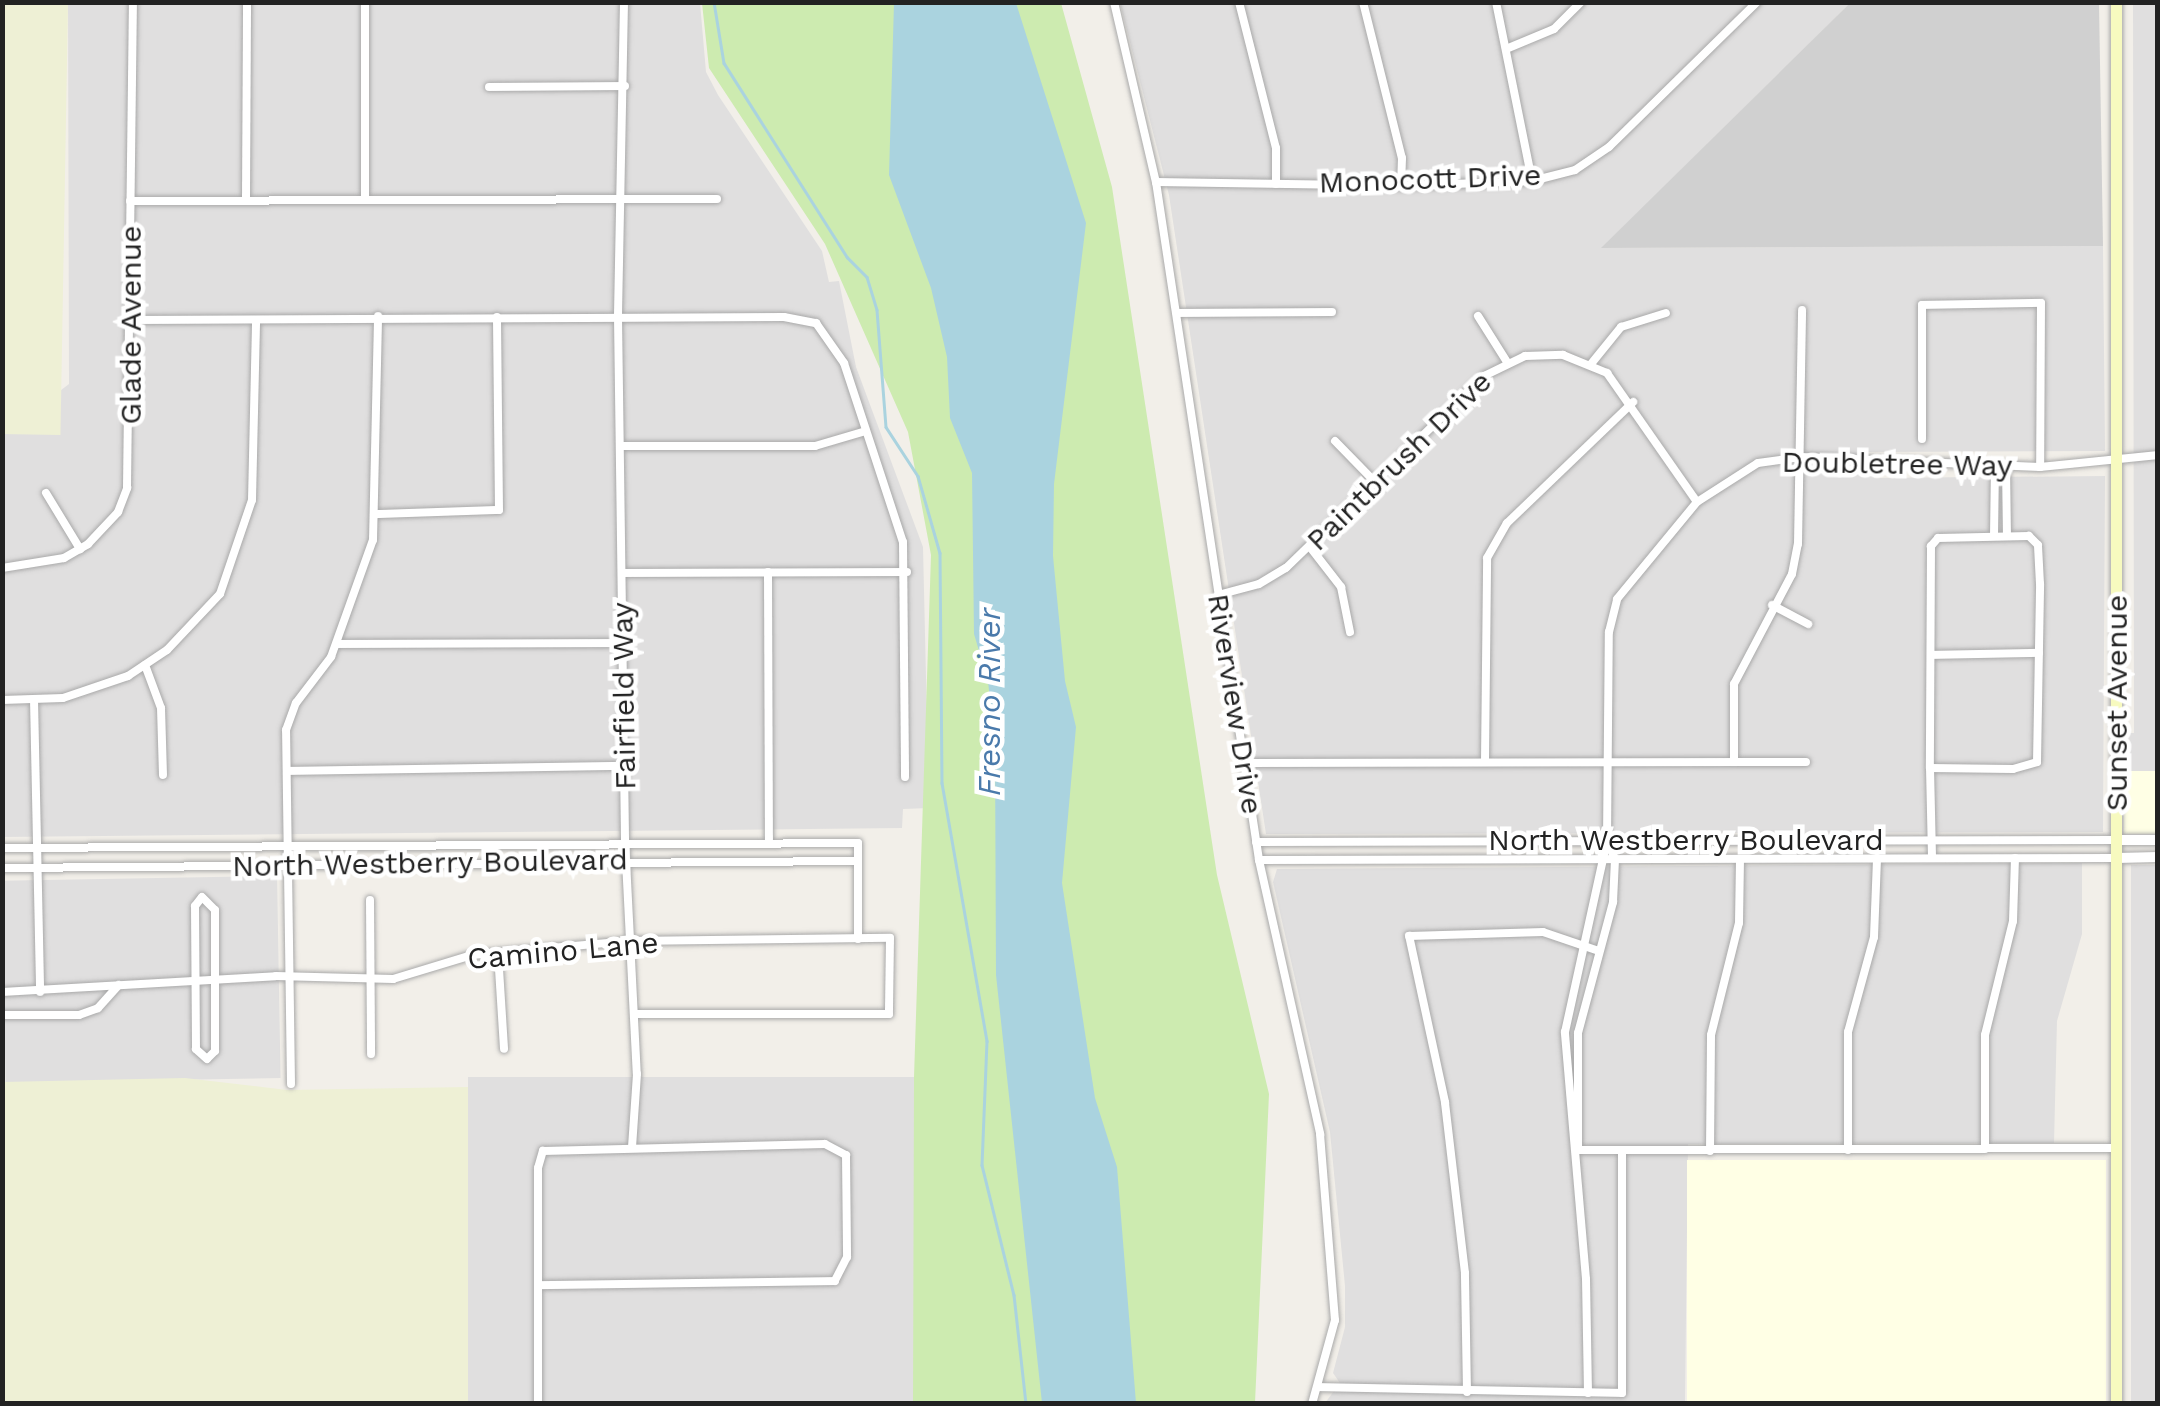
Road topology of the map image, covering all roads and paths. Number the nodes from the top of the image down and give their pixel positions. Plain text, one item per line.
1 (133, 2) edge
2 (246, 2) edge
3 (365, 2) edge
4 (624, 2) edge
5 (1114, 2) edge
6 (1239, 2) edge
7 (1363, 2) edge
8 (1496, 2) edge
9 (1581, 2) edge
10 (1757, 2) edge
11 (2116, 2) edge
12 (1506, 48) junction
13 (625, 86) junction
14 (488, 87) dead end
15 (1532, 181) junction
16 (1156, 182) junction
17 (1276, 184) junction
18 (1401, 186) junction
19 (246, 200) junction
20 (364, 200) junction
21 (619, 200) junction
22 (717, 200) dead end
23 (130, 201) junction
24 (1802, 310) dead end
25 (1332, 312) dead end
26 (1177, 313) junction
27 (1666, 313) dead end
28 (378, 316) junction
29 (1478, 316) dead end
30 (497, 317) junction
31 (618, 317) junction
32 (131, 320) junction
33 (256, 320) junction
34 (1507, 362) junction
35 (1590, 364) junction
36 (1633, 402) junction
37 (866, 431) junction
38 (1922, 436) dead end
39 (1334, 441) dead end
40 (620, 446) junction
41 (2158, 455) edge
42 (1801, 457) junction
43 (2117, 462) junction
44 (1995, 466) junction
45 (2006, 466) junction
46 (2040, 467) junction
47 (1375, 482) junction
48 (46, 493) dead end
49 (1697, 502) junction
50 (376, 514) junction
51 (2007, 535) junction
52 (1994, 536) junction
53 (1310, 547) junction
54 (80, 549) junction
55 (2, 568) edge
56 (768, 572) junction
57 (908, 572) junction
58 (622, 573) junction
59 (1218, 594) junction
60 (1772, 605) junction
61 (1808, 624) dead end
62 (1350, 632) dead end
63 (623, 643) junction
64 (337, 644) junction
65 (2038, 653) junction
66 (1931, 655) junction
67 (145, 665) junction
68 (34, 699) junction
69 (2, 700) edge
70 (1486, 761) junction
71 (1244, 762) junction
72 (1608, 762) junction
73 (1734, 762) junction
74 (1806, 762) dead end
75 (624, 766) junction
76 (1930, 768) junction
77 (287, 771) junction
78 (163, 775) dead end
79 (905, 777) dead end
80 (1932, 839) junction
81 (768, 840) junction
82 (1607, 840) junction
83 (2117, 840) junction
84 (2158, 840) edge
85 (625, 842) junction
86 (1256, 842) junction
87 (288, 845) junction
88 (2, 848) edge
89 (37, 848) junction
90 (1599, 858) junction
91 (1876, 858) junction
92 (1932, 858) junction
93 (2016, 858) junction
94 (2117, 858) junction
95 (2158, 858) edge
96 (1615, 859) junction
97 (626, 860) junction
98 (858, 860) junction
99 (1259, 860) junction
100 (1740, 860) junction
101 (289, 864) junction
102 (2, 868) edge
103 (38, 868) junction
104 (370, 900) dead end
105 (858, 938) junction
106 (630, 941) junction
107 (1587, 946) junction
108 (1599, 951) junction
109 (498, 953) junction
110 (289, 976) junction
111 (215, 978) junction
112 (195, 980) junction
113 (370, 980) junction
114 (120, 985) junction
115 (2, 992) edge
116 (40, 992) junction
117 (2, 1014) edge
118 (634, 1014) junction
119 (504, 1049) dead end
120 (371, 1054) dead end
121 (291, 1084) dead end
122 (632, 1147) junction
123 (2118, 1148) junction
124 (1985, 1149) junction
125 (1578, 1150) junction
126 (1848, 1150) junction
127 (1710, 1151) junction
128 (1622, 1152) junction
129 (538, 1286) junction
130 (1318, 1387) junction
131 (1467, 1392) junction
132 (1588, 1393) junction
133 (538, 1404) edge
134 (1312, 1404) edge
135 (2116, 1404) edge

1 - 23 street, Glade Avenue
2 - 19 street
3 - 20 street
4 - 13 street, Fairfield Way
5 - 16 street, Riverview Drive
6 - 17 street
7 - 18 street
8 - 12 street
9 - 12 street
10 - 15 street, Monocott Drive
11 - 43 main road, Sunset Avenue
12 - 15 street
13 - 14 street
13 - 21 street, Fairfield Way
15 - 18 street, Monocott Drive
16 - 17 street, Monocott Drive
16 - 26 street, Riverview Drive
17 - 18 street, Monocott Drive
19 - 20 street
19 - 23 street
20 - 21 street
21 - 22 street
21 - 31 street, Fairfield Way
23 - 32 street, Glade Avenue
24 - 42 street
25 - 26 street
26 - 59 street, Riverview Drive
27 - 35 street
28 - 30 street
28 - 33 street
28 - 50 street
29 - 34 street
30 - 31 street
30 - 50 street
31 - 37 street
31 - 40 street, Fairfield Way
32 - 33 street
32 - 54 street, Glade Avenue
33 - 67 street
34 - 35 street, Paintbrush Drive
34 - 47 street, Paintbrush Drive
35 - 36 street
36 - 49 street
36 - 70 street
37 - 40 street
37 - 57 street
38 - 46 street
39 - 47 street
40 - 58 street, Fairfield Way
41 - 43 street, Doubletree Way
42 - 44 street, Doubletree Way
42 - 49 street, Doubletree Way
42 - 60 street
43 - 46 street, Doubletree Way
43 - 83 main road, Sunset Avenue
44 - 45 street, Doubletree Way
44 - 52 street
45 - 46 street, Doubletree Way
45 - 51 street
47 - 53 street, Paintbrush Drive
48 - 54 street
49 - 72 street, Doubletree Way
50 - 64 street
51 - 52 street
51 - 65 street
52 - 66 street
53 - 59 street, Paintbrush Drive
53 - 62 street
54 - 55 street, Glade Avenue
56 - 57 street
56 - 58 street
56 - 81 street
57 - 79 street
58 - 63 street, Fairfield Way
59 - 71 street, Riverview Drive
60 - 61 street
60 - 73 street
63 - 64 street
63 - 75 street, Fairfield Way
64 - 77 street
65 - 66 street
65 - 76 street
66 - 76 street
67 - 68 street
67 - 78 street
68 - 69 street
68 - 89 street
70 - 71 street
70 - 72 street
71 - 86 street, Riverview Drive
72 - 73 street
72 - 82 street, Doubletree Way
73 - 74 street
75 - 77 street
75 - 85 street, Fairfield Way
76 - 80 street
77 - 87 street
80 - 82 street, North Westberry Boulevard
80 - 83 street, North Westberry Boulevard
80 - 92 street
81 - 85 street, North Westberry Boulevard
81 - 98 street, North Westberry Boulevard
82 - 86 street, North Westberry Boulevard
82 - 90 street, Doubletree Way
82 - 96 street, Doubletree Way
83 - 84 street
83 - 94 main road, Sunset Avenue
85 - 87 street, North Westberry Boulevard
85 - 97 street, Fairfield Way
86 - 99 street, Riverview Drive
87 - 89 street, North Westberry Boulevard
87 - 101 street
88 - 89 street, North Westberry Boulevard
89 - 103 street
90 - 96 street, North Westberry Boulevard
90 - 99 street, North Westberry Boulevard
90 - 107 street, Doubletree Way
91 - 92 street, North Westberry Boulevard
91 - 100 street, North Westberry Boulevard
91 - 126 street
92 - 93 street, North Westberry Boulevard
93 - 94 street, North Westberry Boulevard
93 - 124 street
94 - 95 street
94 - 123 main road, Sunset Avenue
96 - 100 street, North Westberry Boulevard
96 - 108 street, Doubletree Way
97 - 98 street, North Westberry Boulevard
97 - 101 street, North Westberry Boulevard
97 - 106 street, Fairfield Way
98 - 105 street
99 - 130 street, Riverview Drive
100 - 127 street
101 - 103 street, North Westberry Boulevard
101 - 110 street
102 - 103 street, North Westberry Boulevard
103 - 116 street
104 - 113 street
105 - 106 street, Camino Lane
105 - 118 street, Camino Lane
106 - 109 street, Camino Lane
106 - 118 street, Fairfield Way
107 - 108 street
107 - 125 street, Doubletree Way
107 - 131 street
108 - 125 street, Doubletree Way
109 - 113 street, Camino Lane
109 - 119 street
110 - 111 street, Camino Lane
110 - 113 street, Camino Lane
110 - 121 street
111 - 112 street, Camino Lane
111 - 112 street
111 - 112 street
112 - 114 street, Camino Lane
113 - 120 street
114 - 116 street, Camino Lane
114 - 117 street
115 - 116 street, Camino Lane
118 - 122 street, Fairfield Way
122 - 129 street
122 - 129 street
123 - 124 street
123 - 135 main road, Sunset Avenue
124 - 126 street
125 - 128 street
125 - 132 street, Doubletree Way
126 - 127 street
127 - 128 street
128 - 132 street
129 - 133 street
130 - 131 street
130 - 134 street, Riverview Drive
131 - 132 street

